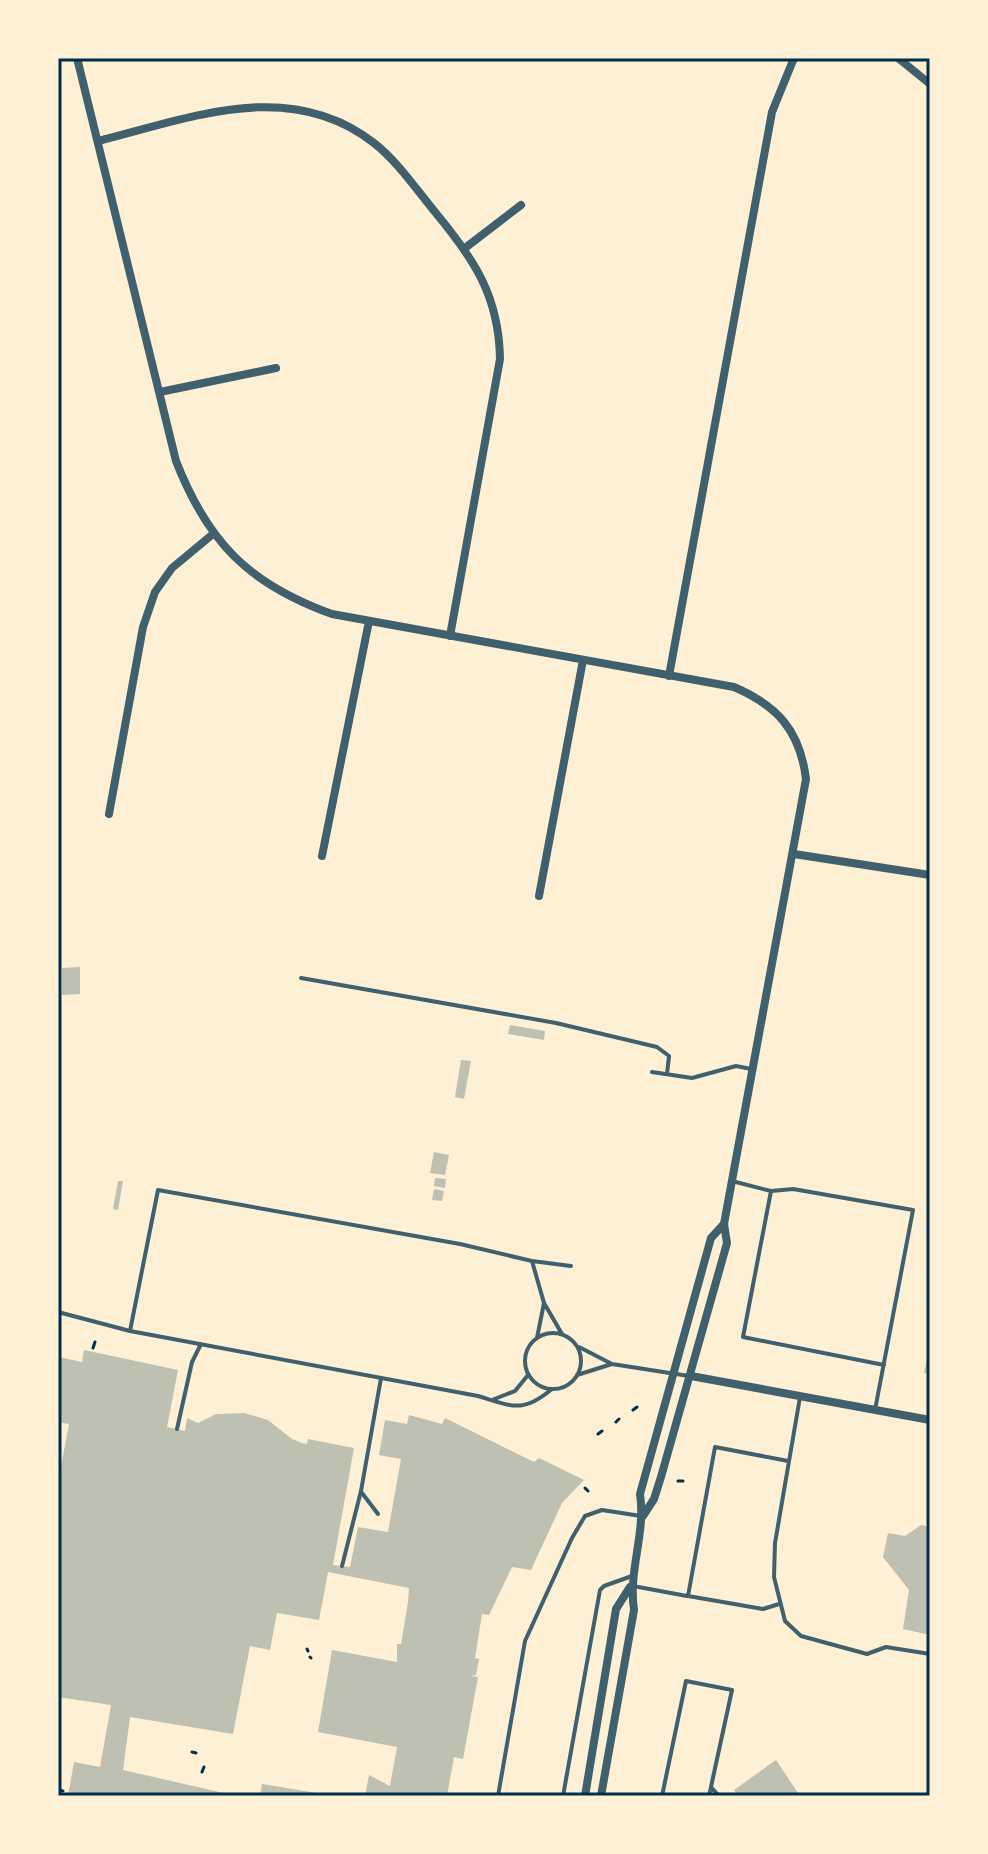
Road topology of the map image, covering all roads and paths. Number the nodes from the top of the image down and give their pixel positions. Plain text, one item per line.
1 (77, 58) edge
2 (794, 58) edge
3 (898, 58) edge
4 (930, 84) edge
5 (98, 141) junction
6 (521, 205) dead end
7 (465, 248) junction
8 (276, 368) dead end
9 (160, 392) junction
10 (213, 534) junction
11 (369, 621) junction
12 (450, 636) junction
13 (583, 660) junction
14 (669, 676) junction
15 (109, 814) dead end
16 (794, 854) junction
17 (322, 856) dead end
18 (930, 875) edge
19 (539, 896) dead end
20 (301, 978) dead end
21 (753, 1069) junction
22 (652, 1072) dead end
23 (667, 1074) junction
24 (732, 1181) junction
25 (771, 1191) junction
26 (724, 1224) junction
27 (532, 1261) junction
28 (571, 1266) dead end
29 (544, 1303) junction
30 (58, 1312) edge
31 (130, 1331) junction
32 (562, 1334) junction
33 (537, 1338) junction
34 (95, 1342) dead end
35 (201, 1344) junction
36 (577, 1345) junction
37 (93, 1348) dead end
38 (612, 1364) junction
39 (884, 1365) junction
40 (675, 1373) junction
41 (529, 1375) junction
42 (577, 1375) junction
43 (691, 1376) junction
44 (381, 1378) junction
45 (552, 1389) junction
46 (800, 1397) junction
47 (492, 1400) junction
48 (875, 1412) junction
49 (930, 1420) edge
50 (177, 1429) dead end
51 (788, 1461) junction
52 (361, 1491) junction
53 (378, 1514) dead end
54 (643, 1516) junction
55 (342, 1566) dead end
56 (631, 1581) junction
57 (688, 1596) junction
58 (779, 1604) junction
59 (930, 1654) edge
60 (711, 1787) junction
61 (498, 1796) edge
62 (563, 1796) edge
63 (585, 1796) edge
64 (601, 1796) edge
65 (662, 1796) edge
66 (709, 1796) edge
67 (719, 1796) edge

1 - 5 street
2 - 14 street
3 - 4 street
5 - 7 street
5 - 9 street
6 - 7 street
7 - 12 street
8 - 9 street
9 - 10 street
10 - 11 street
10 - 15 street
11 - 12 street
11 - 17 street
12 - 13 street
13 - 14 street
13 - 19 street
14 - 16 street
16 - 18 street
16 - 21 street
20 - 23 lane
21 - 23 lane
21 - 24 street
22 - 23 lane
24 - 25 lane
24 - 26 street
25 - 39 lane
25 - 39 lane
26 - 40 street
26 - 43 street
27 - 28 lane
27 - 29 lane
27 - 31 lane
29 - 32 lane
29 - 33 lane
30 - 31 lane
31 - 35 lane
32 - 33 lane
32 - 36 lane
33 - 41 lane
34 - 37 path
35 - 44 lane
35 - 50 lane
36 - 38 lane
36 - 42 lane
38 - 40 lane
38 - 42 lane
39 - 48 lane
40 - 43 lane
40 - 54 street
41 - 45 lane
41 - 47 lane
42 - 45 lane
43 - 46 street
43 - 54 street
44 - 47 lane
44 - 52 lane
45 - 47 lane
46 - 48 street
46 - 51 lane
48 - 49 street
51 - 57 lane
51 - 58 lane
52 - 53 lane
52 - 55 lane
54 - 56 street
54 - 61 lane
56 - 57 lane
56 - 62 lane
56 - 63 street
56 - 64 street
57 - 58 lane
58 - 59 lane
60 - 65 lane
60 - 66 lane
60 - 67 lane

